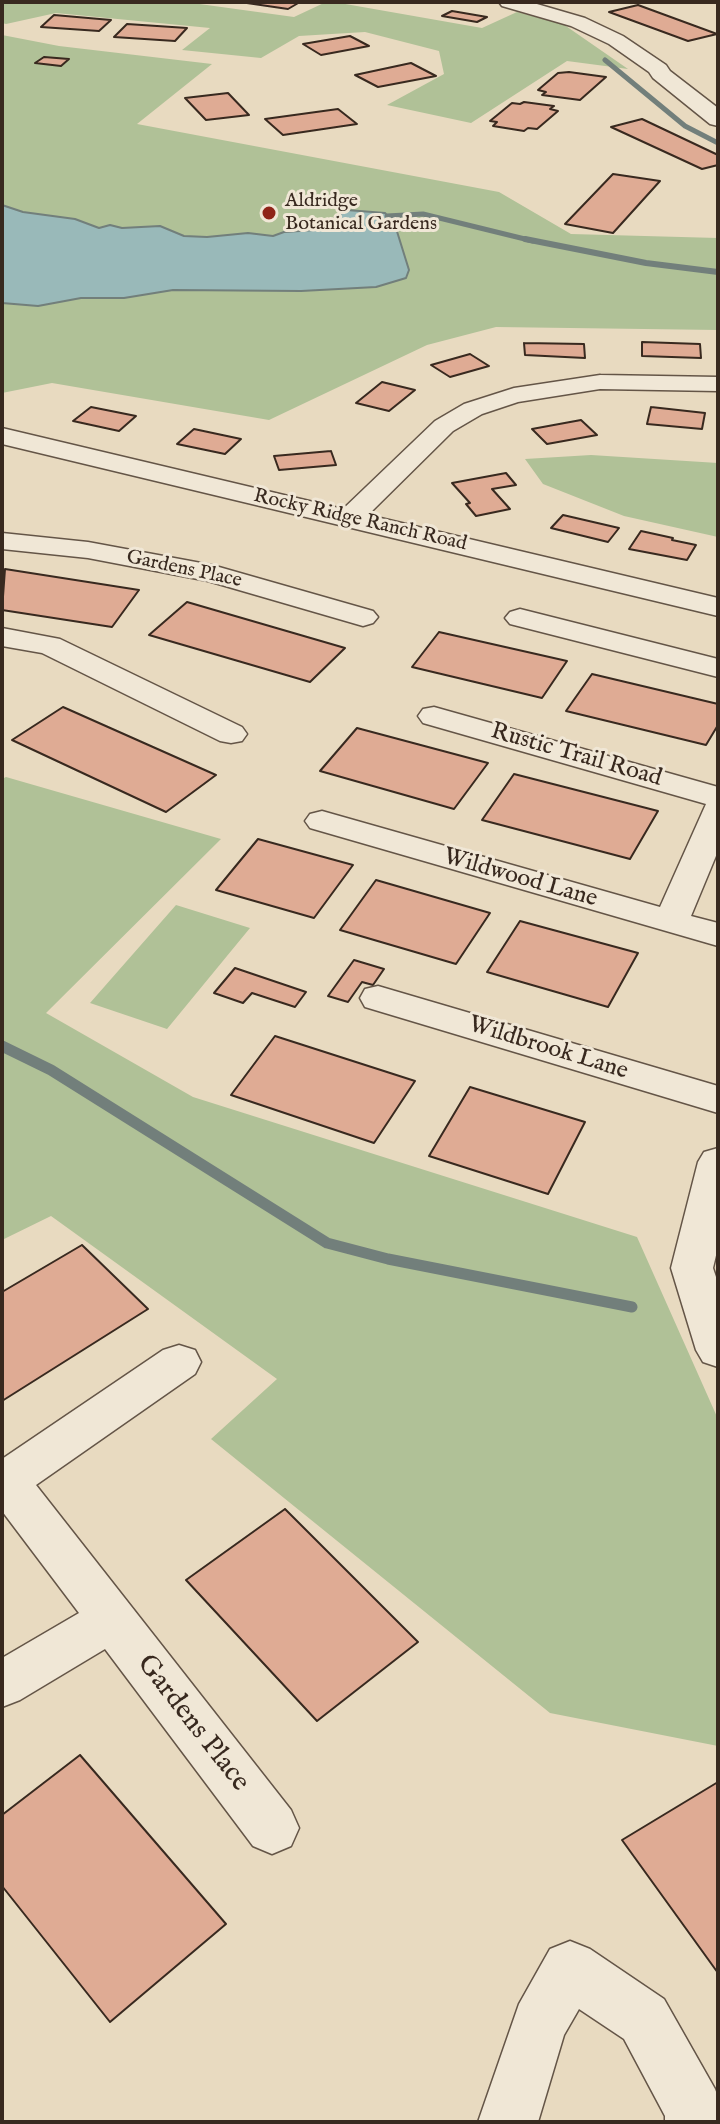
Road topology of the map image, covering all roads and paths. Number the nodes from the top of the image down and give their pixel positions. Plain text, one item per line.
1 (509, 2) edge
2 (718, 119) edge
3 (718, 384) edge
4 (2, 436) edge
5 (350, 518) junction
6 (2, 541) edge
7 (718, 607) edge
8 (363, 617) dead end
9 (520, 618) dead end
10 (2, 637) edge
11 (718, 668) edge
12 (434, 716) dead end
13 (231, 734) dead end
14 (718, 797) edge
15 (718, 810) edge
16 (322, 821) dead end
17 (671, 923) junction
18 (718, 935) edge
19 (378, 998) dead end
20 (718, 1100) edge
21 (718, 1162) edge
22 (705, 1272) edge
23 (718, 1350) edge
24 (179, 1362) dead end
25 (4, 1482) edge
26 (111, 1620) junction
27 (2, 1684) edge
28 (272, 1828) dead end
29 (508, 2122) edge
30 (695, 2122) edge

1 - 2 street
3 - 5 street
4 - 5 street, Rocky Ridge Ranch Road
5 - 7 street, Rocky Ridge Ranch Road
6 - 8 street, Gardens Place
9 - 11 street
10 - 13 street
12 - 14 street, Rustic Trail Road
15 - 17 street
16 - 17 street, Wildwood Lane
17 - 18 street, Wildwood Lane
19 - 20 street, Wildbrook Lane
21 - 22 street
22 - 23 street
24 - 25 street, Gardens Place
25 - 26 street, Gardens Place
26 - 27 street
26 - 28 street, Gardens Place
29 - 30 street

